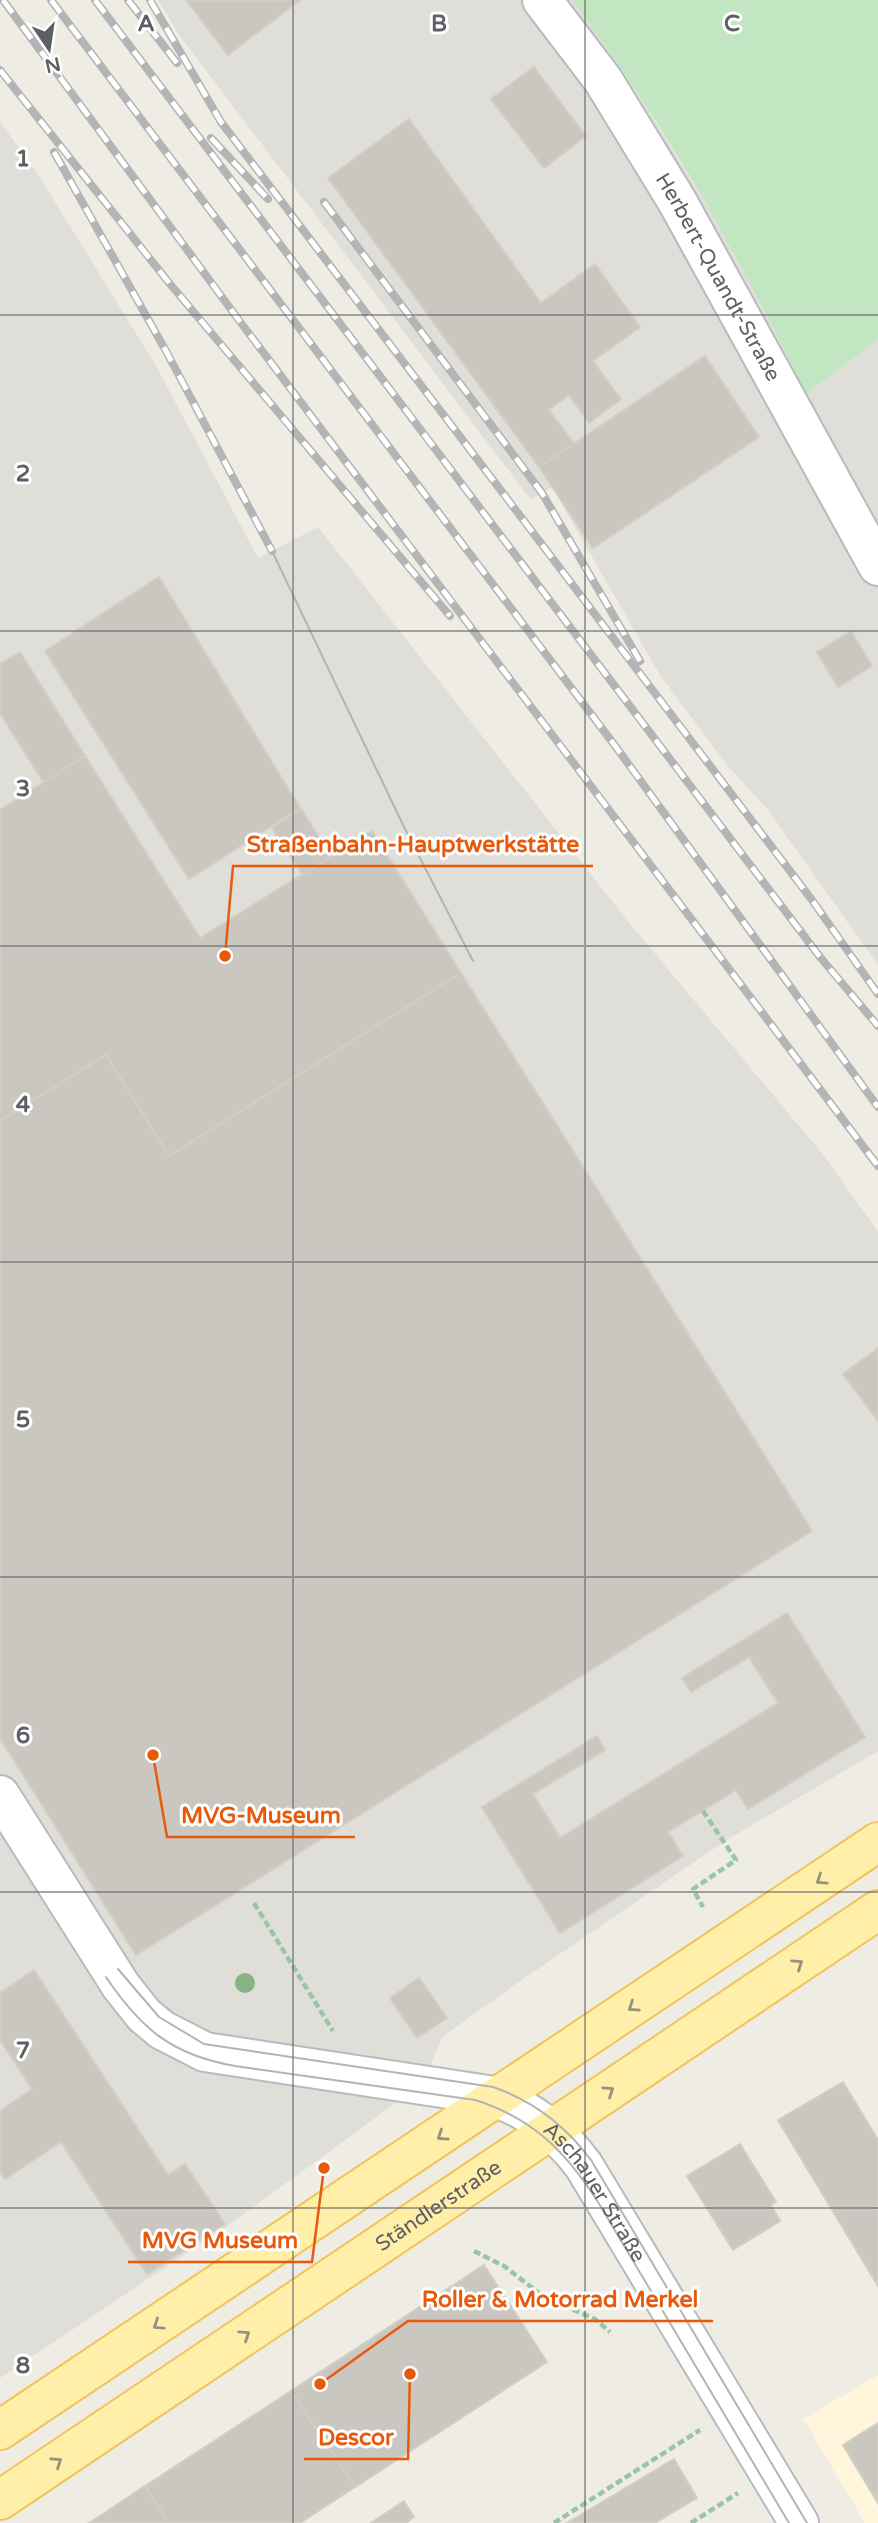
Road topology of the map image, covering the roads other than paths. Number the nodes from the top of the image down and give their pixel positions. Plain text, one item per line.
1 (542, 0) edge
2 (878, 566) edge
3 (0, 1795) edge
4 (878, 1842) edge
5 (878, 1910) edge
6 (499, 2098) junction
7 (552, 2129) junction
8 (0, 2430) edge
9 (0, 2500) edge
10 (799, 2523) edge

1 - 2 street, Herbert-Quandt-Straße
3 - 6 street, Aschauer Straße
4 -> 6 main road
7 -> 5 main road, Ständlerstraße
6 - 7 street, Aschauer Straße
6 -> 8 main road
9 -> 7 main road, Ständlerstraße
7 - 10 street, Aschauer Straße

